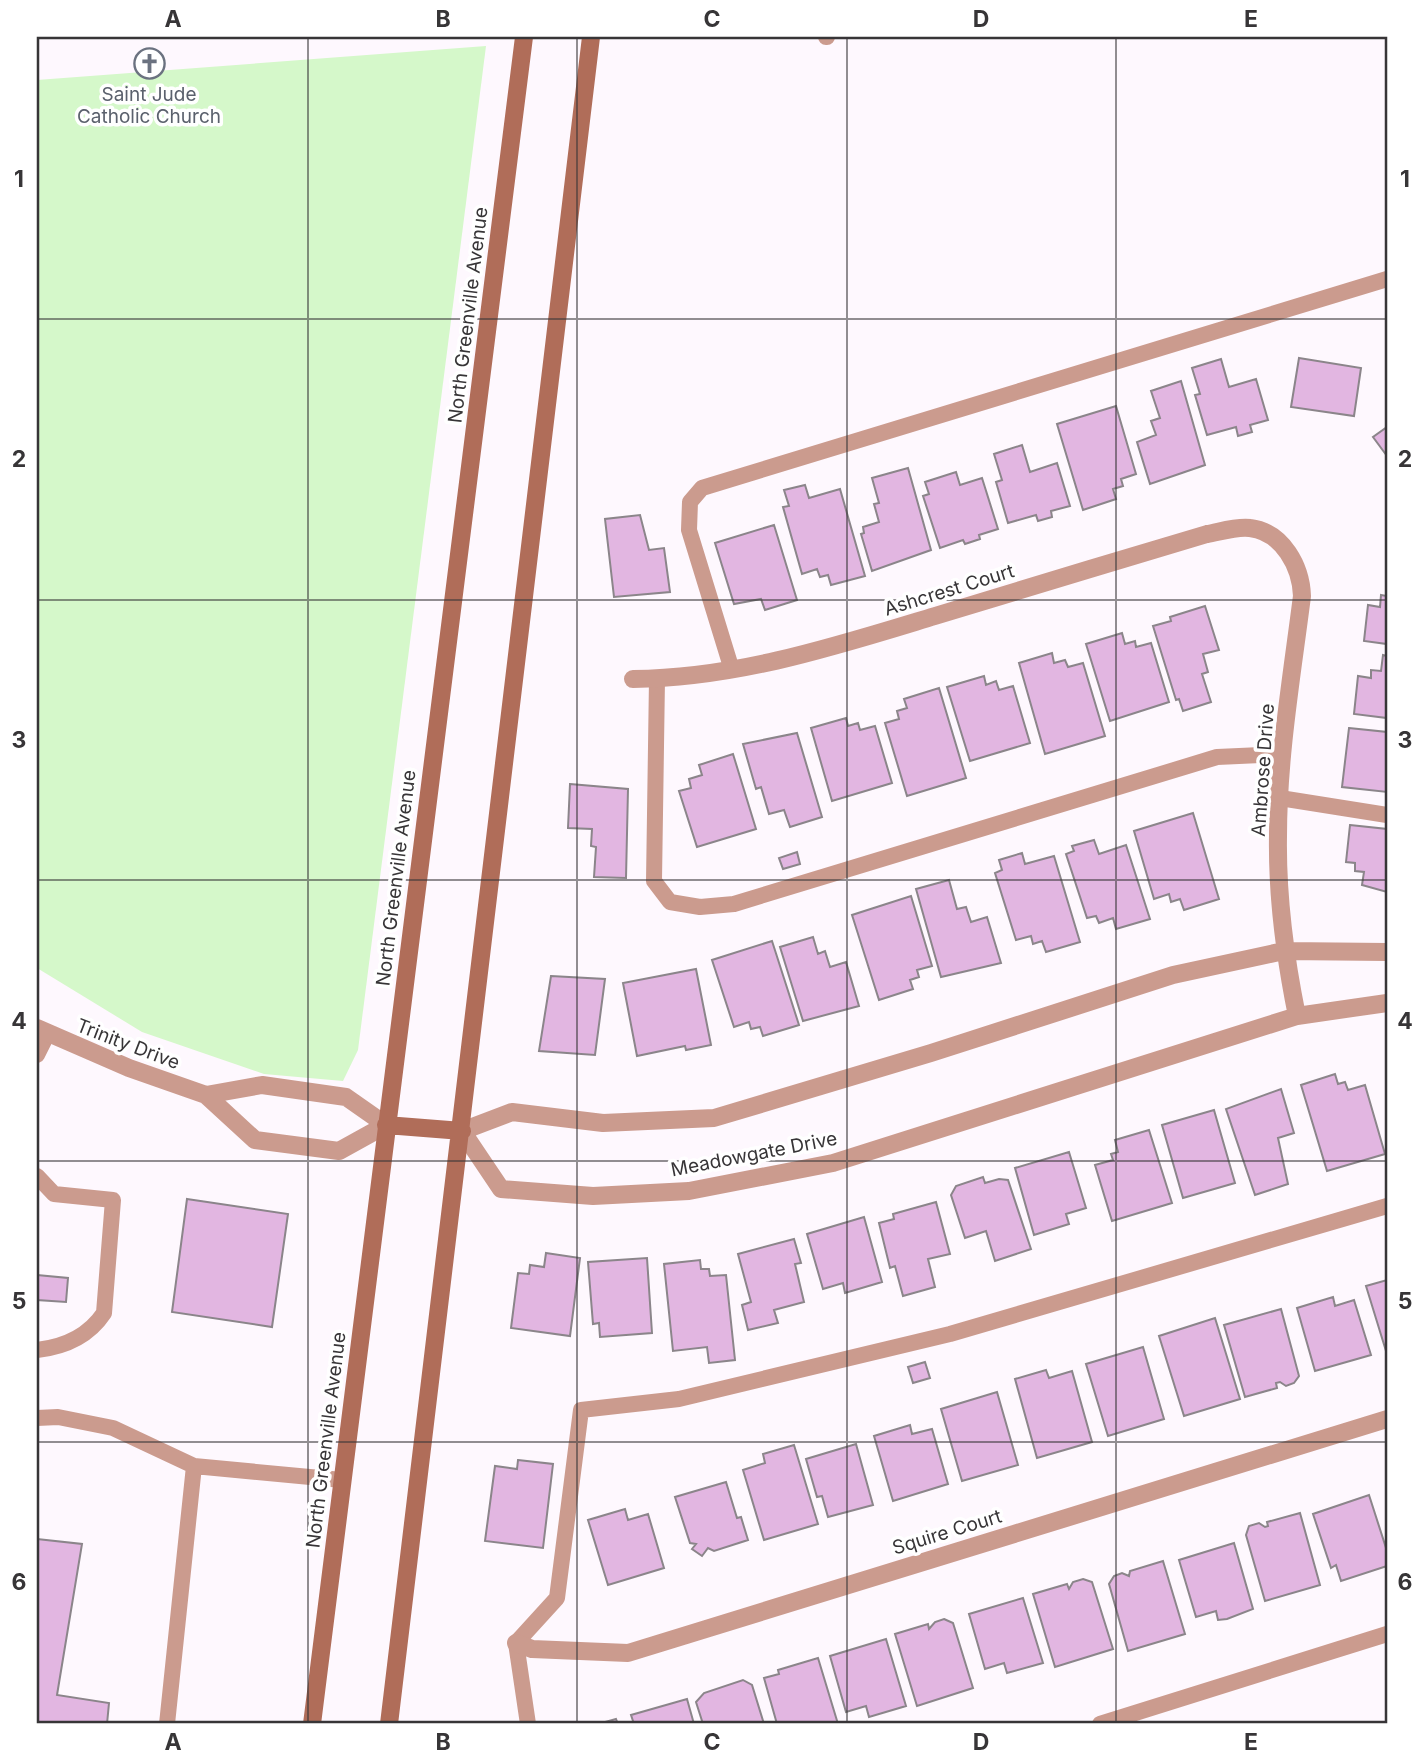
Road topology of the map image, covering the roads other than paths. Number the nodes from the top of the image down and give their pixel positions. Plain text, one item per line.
1 (524, 37) edge
2 (591, 37) edge
3 (1387, 279) edge
4 (1272, 537) joint
5 (732, 670) junction
6 (657, 678) junction
7 (634, 679) dead end
8 (1283, 754) junction
9 (1280, 798) junction
10 (1387, 815) edge
11 (1284, 951) junction
12 (1387, 952) edge
13 (1387, 1003) edge
14 (1297, 1016) junction
15 (42, 1032) edge
16 (37, 1055) edge
17 (206, 1095) junction
18 (386, 1125) junction
19 (462, 1131) junction
20 (37, 1176) edge
21 (1387, 1206) edge
22 (37, 1350) edge
23 (37, 1418) edge
24 (1387, 1419) edge
25 (194, 1466) junction
26 (342, 1479) junction
27 (1387, 1633) edge
28 (516, 1643) junction
29 (167, 1724) edge
30 (313, 1724) edge
31 (389, 1724) edge
32 (528, 1724) edge
33 (1100, 1724) edge

1 - 18 main road, North Greenville Avenue
2 - 19 main road
3 - 5 lane
4 - 5 street, Ashcrest Court
4 - 8 street, Ambrose Drive
5 - 6 street, Ashcrest Court
6 - 7 street, Ashcrest Court
6 - 8 lane
8 - 9 street, Ambrose Drive
9 - 10 lane
9 - 11 street, Ambrose Drive
11 - 12 street
11 - 14 street, Ambrose Drive
11 - 19 street
13 - 14 street, Meadowgate Drive
14 - 19 street, Meadowgate Drive
15 - 16 lane
15 - 17 street, Trinity Drive
17 - 18 street
17 - 18 street, Trinity Drive
18 - 19 main road
18 - 26 main road, North Greenville Avenue
19 - 31 main road
20 - 22 lane
21 - 28 lane
23 - 25 lane
24 - 28 street, Squire Court
25 - 26 lane
25 - 29 lane
26 - 30 main road, North Greenville Avenue
27 - 33 lane
28 - 32 lane

